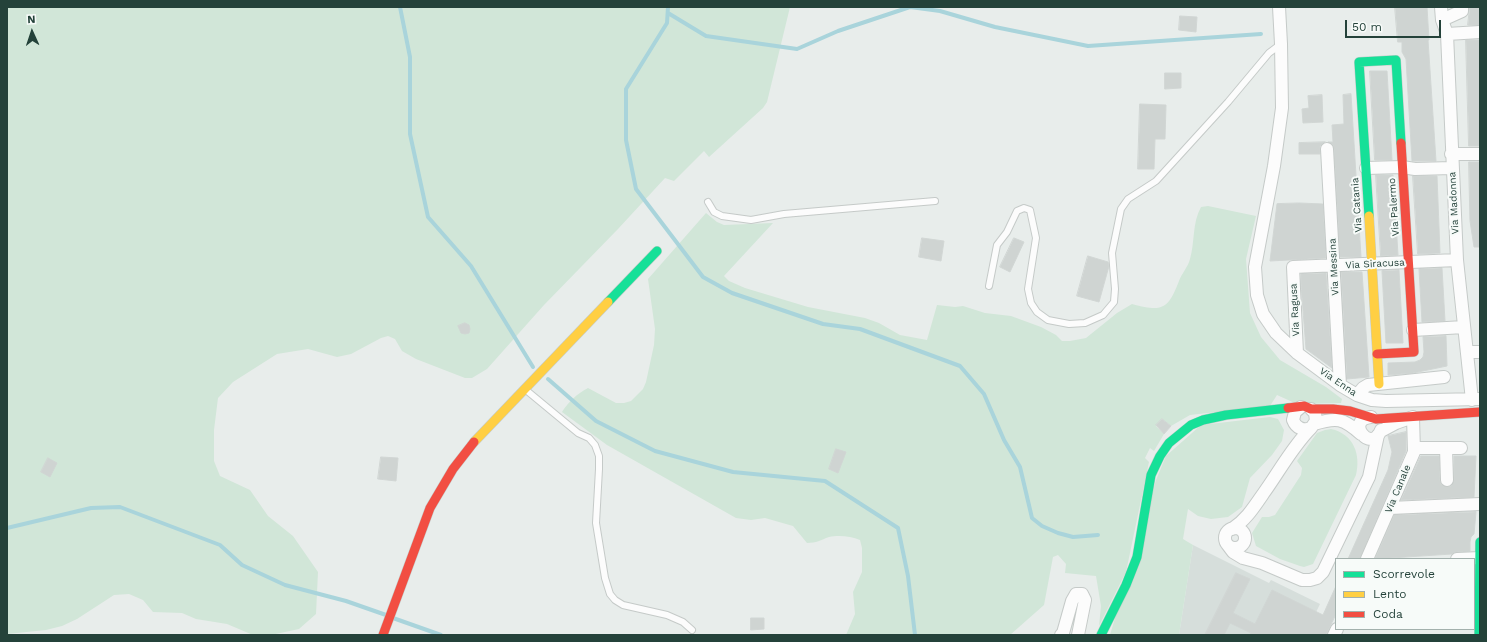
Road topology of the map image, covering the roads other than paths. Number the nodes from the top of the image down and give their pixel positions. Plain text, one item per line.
1 (1279, 7) edge
2 (1441, 7) edge
3 (1462, 7) edge
4 (1442, 20) junction
5 (1480, 32) edge
6 (1447, 34) junction
7 (1281, 44) junction
8 (1396, 60) joint
9 (1327, 149) dead end
10 (1451, 154) junction
11 (1480, 154) edge
12 (1402, 166) junction
13 (1366, 168) junction
14 (1452, 168) junction
15 (935, 201) dead end
16 (708, 202) dead end
17 (657, 251) dead end
18 (1457, 260) junction
19 (1408, 262) junction
20 (1372, 264) junction
21 (1334, 266) junction
22 (1293, 267) joint
23 (990, 286) dead end
24 (1464, 327) junction
25 (1413, 330) junction
26 (1467, 352) junction
27 (1480, 352) edge
28 (1297, 353) junction
29 (1377, 354) junction
30 (1444, 376) dead end
31 (1340, 384) junction
32 (1379, 384) junction
33 (524, 389) junction
34 (1357, 395) junction
35 (1476, 399) edge
36 (1306, 408) junction
37 (1270, 411) junction
38 (1480, 412) edge
39 (1413, 417) junction
40 (1374, 418) junction
41 (1294, 423) junction
42 (1312, 426) junction
43 (1379, 433) junction
44 (1363, 436) junction
45 (1294, 446) junction
46 (1414, 448) junction
47 (1446, 448) junction
48 (1460, 448) dead end
49 (1371, 466) junction
50 (1447, 480) dead end
51 (1480, 504) edge
52 (1390, 508) junction
53 (1249, 514) junction
54 (1232, 528) junction
55 (1244, 538) junction
56 (1480, 542) edge
57 (1227, 544) junction
58 (1367, 558) edge
59 (1480, 558) edge
60 (1262, 563) junction
61 (1478, 604) edge
62 (692, 630) dead end
63 (384, 632) edge
64 (1061, 635) edge
65 (1078, 635) edge
66 (1101, 635) edge
67 (1479, 635) edge

1 - 7 street, Via Enna
2 - 4 street, Via Madonna
3 - 4 street
4 - 6 street, Via Madonna
5 - 6 street
6 - 10 street, Via Madonna
7 - 23 lane
7 - 28 street, Via Enna
8 - 12 street, Via Palermo
8 - 13 street, Via Catania
9 - 21 street, Via Messina
10 - 11 street
10 - 14 street, Via Madonna
12 - 13 street
12 - 14 street
12 - 19 street, Via Palermo
13 - 20 street, Via Catania
14 - 18 street, Via Madonna
15 - 16 lane
17 - 33 street
18 - 19 street, Via Siracusa
18 - 24 street, Via Madonna
19 - 20 street, Via Siracusa
19 - 25 street, Via Palermo
20 - 21 street, Via Siracusa
20 - 29 street, Via Catania
21 - 22 street, Via Siracusa
21 - 31 street, Via Messina
22 - 28 street, Via Ragusa
24 - 25 street
24 - 26 street, Via Madonna
25 - 29 street, Via Palermo
26 - 27 street
26 - 35 street, Via Madonna
28 - 31 street, Via Enna
29 - 32 street, Via Catania
30 - 32 street
31 - 34 street, Via Enna
32 - 34 street
33 - 62 lane
33 - 63 street
34 - 35 street, Via Enna
36 - 37 street
36 - 40 street
36 - 41 street
36 - 42 street
37 - 41 street
37 - 66 street
38 - 39 street
39 - 40 street
39 - 43 street
39 - 46 street, Via Canale
40 - 43 street
40 - 44 street
41 - 42 street
41 - 45 street
42 - 44 street
42 - 45 street
43 - 44 street
43 - 49 street
44 - 49 street
45 - 53 street
46 - 47 street
46 - 52 street, Via Canale
47 - 48 street
47 - 50 street
49 - 60 street
51 - 52 street
52 - 58 street, Via Canale
53 - 54 street
53 - 55 street
54 - 55 street
54 - 57 street
55 - 57 street
55 - 60 street
56 - 59 street
57 - 60 street
59 - 61 street
61 - 67 street
64 - 65 street

